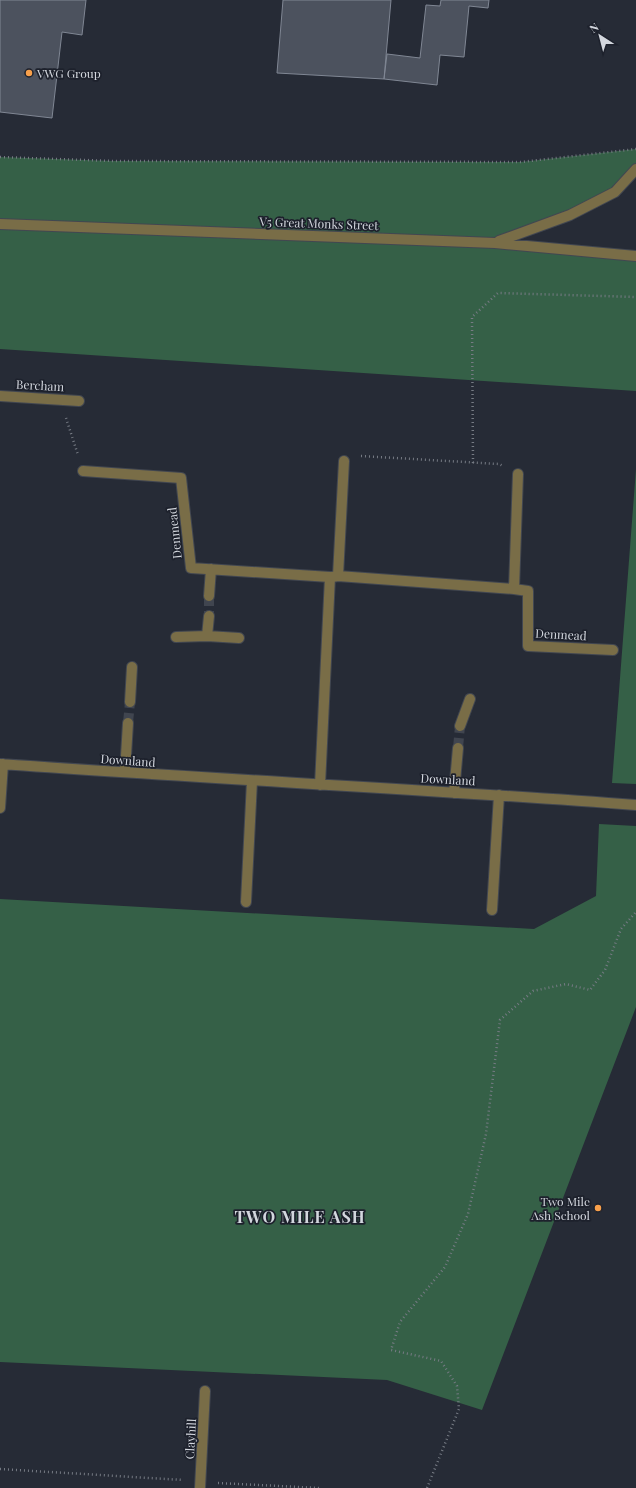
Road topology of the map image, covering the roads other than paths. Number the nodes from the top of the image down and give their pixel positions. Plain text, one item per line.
1 (636, 169) edge
2 (0, 224) edge
3 (495, 242) junction
4 (636, 256) edge
5 (0, 396) edge
6 (78, 401) dead end
7 (344, 461) road end
8 (83, 471) road end
9 (518, 474) road end
10 (211, 569) junction
11 (334, 577) junction
12 (514, 589) junction
13 (209, 596) tunnel mouth
14 (210, 616) tunnel mouth
15 (208, 636) junction
16 (176, 637) dead end
17 (239, 638) dead end
18 (613, 650) dead end
19 (132, 667) dead end
20 (470, 699) dead end
21 (130, 702) tunnel mouth
22 (128, 723) tunnel mouth
23 (460, 726) tunnel mouth
24 (458, 748) tunnel mouth
25 (1, 764) edge
26 (125, 772) junction
27 (252, 781) junction
28 (320, 785) junction
29 (454, 793) junction
30 (499, 795) junction
31 (636, 805) edge
32 (0, 808) edge
33 (246, 902) dead end
34 (492, 910) dead end
35 (205, 1391) dead end
36 (200, 1485) edge

1 - 3 street
2 - 3 street, V5 Great Monks Street
3 - 4 street, V5 Great Monks Street
5 - 6 street, Bercham
7 - 11 street
8 - 10 street, Denmead
9 - 12 street
10 - 11 street, Denmead
10 - 13 street
11 - 12 street, Denmead
11 - 28 street
12 - 18 street, Denmead
14 - 15 street
15 - 16 street
15 - 17 street
19 - 21 street
20 - 23 street
22 - 26 street
24 - 29 street
25 - 26 street, Downland
25 - 32 street, Downland
26 - 27 street, Downland
27 - 28 street, Downland
27 - 33 street
28 - 29 street, Downland
29 - 30 street, Downland
30 - 31 street, Downland
30 - 34 street
35 - 36 street, Clayhill

